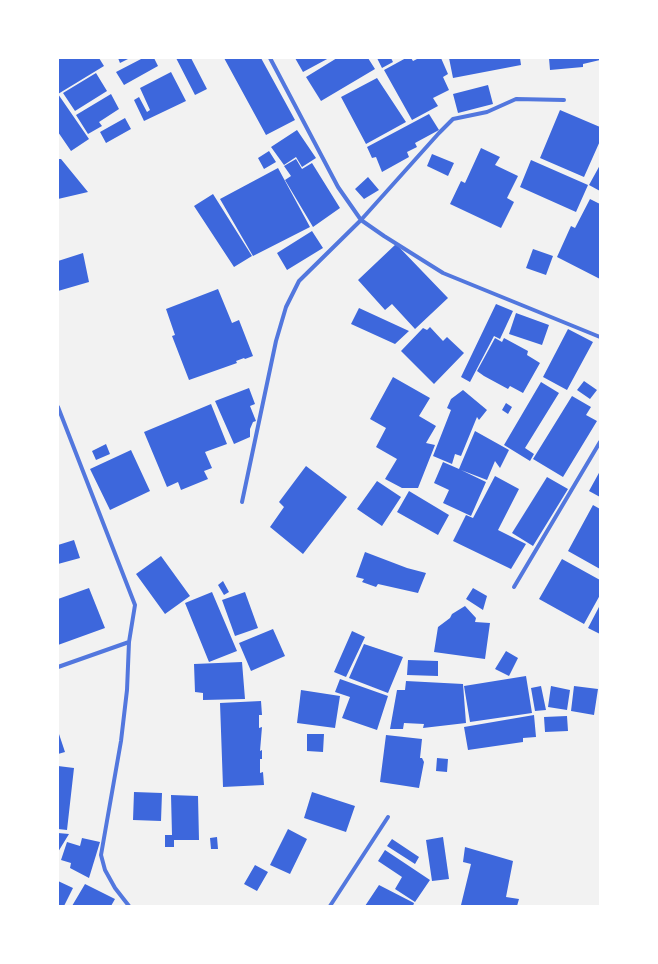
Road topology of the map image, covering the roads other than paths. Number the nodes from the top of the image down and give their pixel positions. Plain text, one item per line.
1 (270, 58) edge
2 (564, 100) dead end
3 (361, 220) junction
4 (600, 330) edge
5 (599, 336) edge
6 (58, 407) edge
7 (600, 442) edge
8 (242, 502) dead end
9 (514, 586) dead end
10 (129, 642) junction
11 (58, 667) edge
12 (388, 817) dead end
13 (129, 906) edge
14 (330, 906) edge

1 - 3 street
2 - 3 street
3 - 5 street
3 - 8 street
4 - 5 street
6 - 10 street
7 - 9 street
10 - 11 street
10 - 13 street
12 - 14 street

